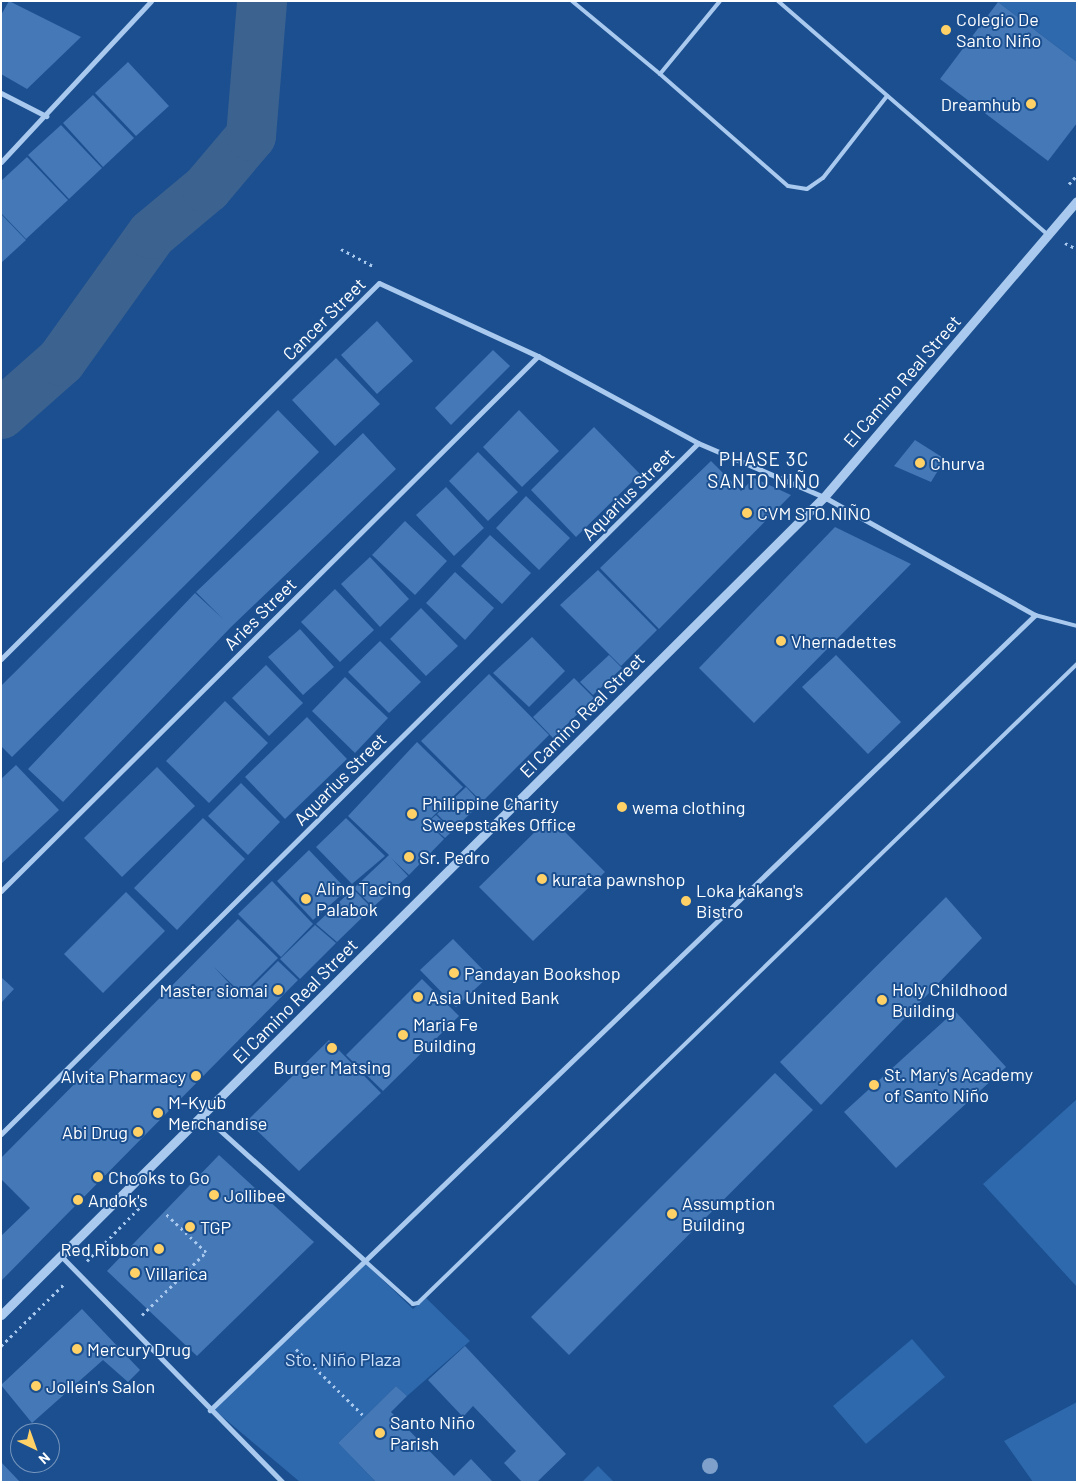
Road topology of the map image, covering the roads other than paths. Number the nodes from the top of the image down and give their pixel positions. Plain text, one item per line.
1 (151, 1) edge
2 (572, 1) edge
3 (720, 1) edge
4 (778, 1) edge
5 (660, 74) junction
6 (1, 93) edge
7 (887, 96) junction
8 (46, 116) junction
9 (1, 162) edge
10 (1077, 202) edge
11 (1048, 235) junction
12 (538, 356) junction
13 (698, 443) junction
14 (824, 497) junction
15 (1035, 615) junction
16 (1077, 626) edge
17 (1, 659) edge
18 (1077, 664) edge
19 (1, 891) edge
20 (203, 1115) junction
21 (1, 1134) edge
22 (61, 1256) junction
23 (365, 1261) junction
24 (1, 1315) edge
25 (210, 1410) junction
26 (282, 1482) edge

1 - 8 street
2 - 5 lane
3 - 5 lane
4 - 7 lane
5 - 7 lane
6 - 8 street
7 - 11 lane
8 - 9 street
10 - 11 street, El Camino Real Street
11 - 14 street, El Camino Real Street
12 - 13 street, Cancer Street
12 - 17 street, Cancer Street
12 - 19 street, Aries Street
13 - 14 street, Cancer Street
13 - 21 street, Aquarius Street
14 - 15 street, Cancer Street
14 - 20 street, El Camino Real Street
15 - 16 lane
15 - 23 street
18 - 23 lane
20 - 22 street, El Camino Real Street
20 - 23 street
22 - 24 street, El Camino Real Street
22 - 25 street
23 - 25 street
25 - 26 street

